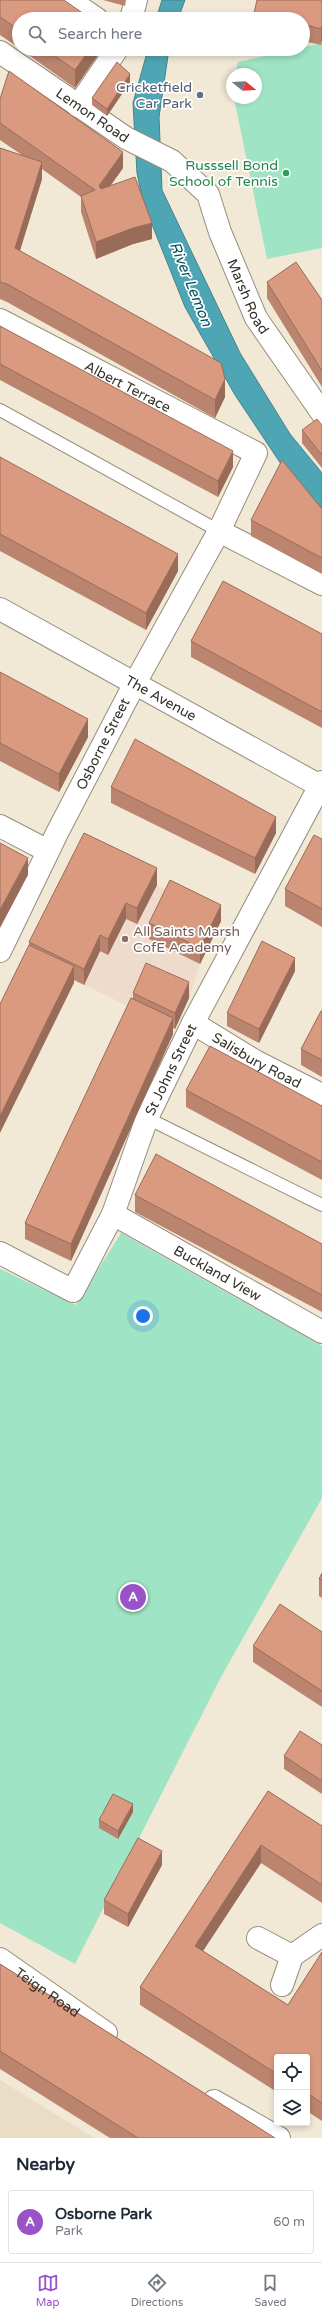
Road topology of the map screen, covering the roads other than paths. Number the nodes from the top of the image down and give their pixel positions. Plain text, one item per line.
1 (69, 0) edge
2 (136, 0) edge
3 (87, 12) edge
4 (133, 12) edge
5 (0, 52) edge
6 (112, 56) edge
7 (78, 106) junction
8 (180, 167) joint
9 (0, 320) edge
10 (0, 410) edge
11 (322, 413) edge
12 (256, 453) joint
13 (219, 531) junction
14 (322, 584) edge
15 (0, 609) edge
16 (135, 683) junction
17 (321, 785) edge
18 (0, 826) edge
19 (48, 851) junction
20 (0, 951) edge
21 (193, 1023) junction
22 (322, 1095) edge
23 (147, 1118) junction
24 (322, 1205) edge
25 (113, 1214) junction
26 (0, 1253) edge
27 (322, 1332) edge
28 (322, 1935) edge
29 (258, 1938) dead end
30 (292, 1956) junction
31 (0, 1959) edge
32 (282, 1985) dead end
33 (123, 2044) edge
34 (196, 2091) edge
35 (279, 2138) edge

1 - 3 street
2 - 4 street
5 - 7 street, Lemon Road
6 - 7 street
7 - 8 street, Lemon Road
8 - 11 street, Marsh Road
9 - 12 street, Albert Terrace
10 - 13 lane
12 - 13 street, Osborne Street
13 - 14 street
13 - 16 street, Osborne Street
15 - 16 street, The Avenue
16 - 17 street, The Avenue
16 - 19 street, Osborne Street
17 - 21 street, St Johns Street
18 - 19 street
19 - 20 street, Osborne Street
21 - 22 street, Salisbury Road
21 - 23 street, St Johns Street
23 - 24 lane
23 - 25 street, St Johns Street
25 - 26 street, St Johns Street
25 - 27 street, Buckland View
28 - 30 street
29 - 30 street
30 - 32 street
31 - 33 street, Teign Road
34 - 35 street

